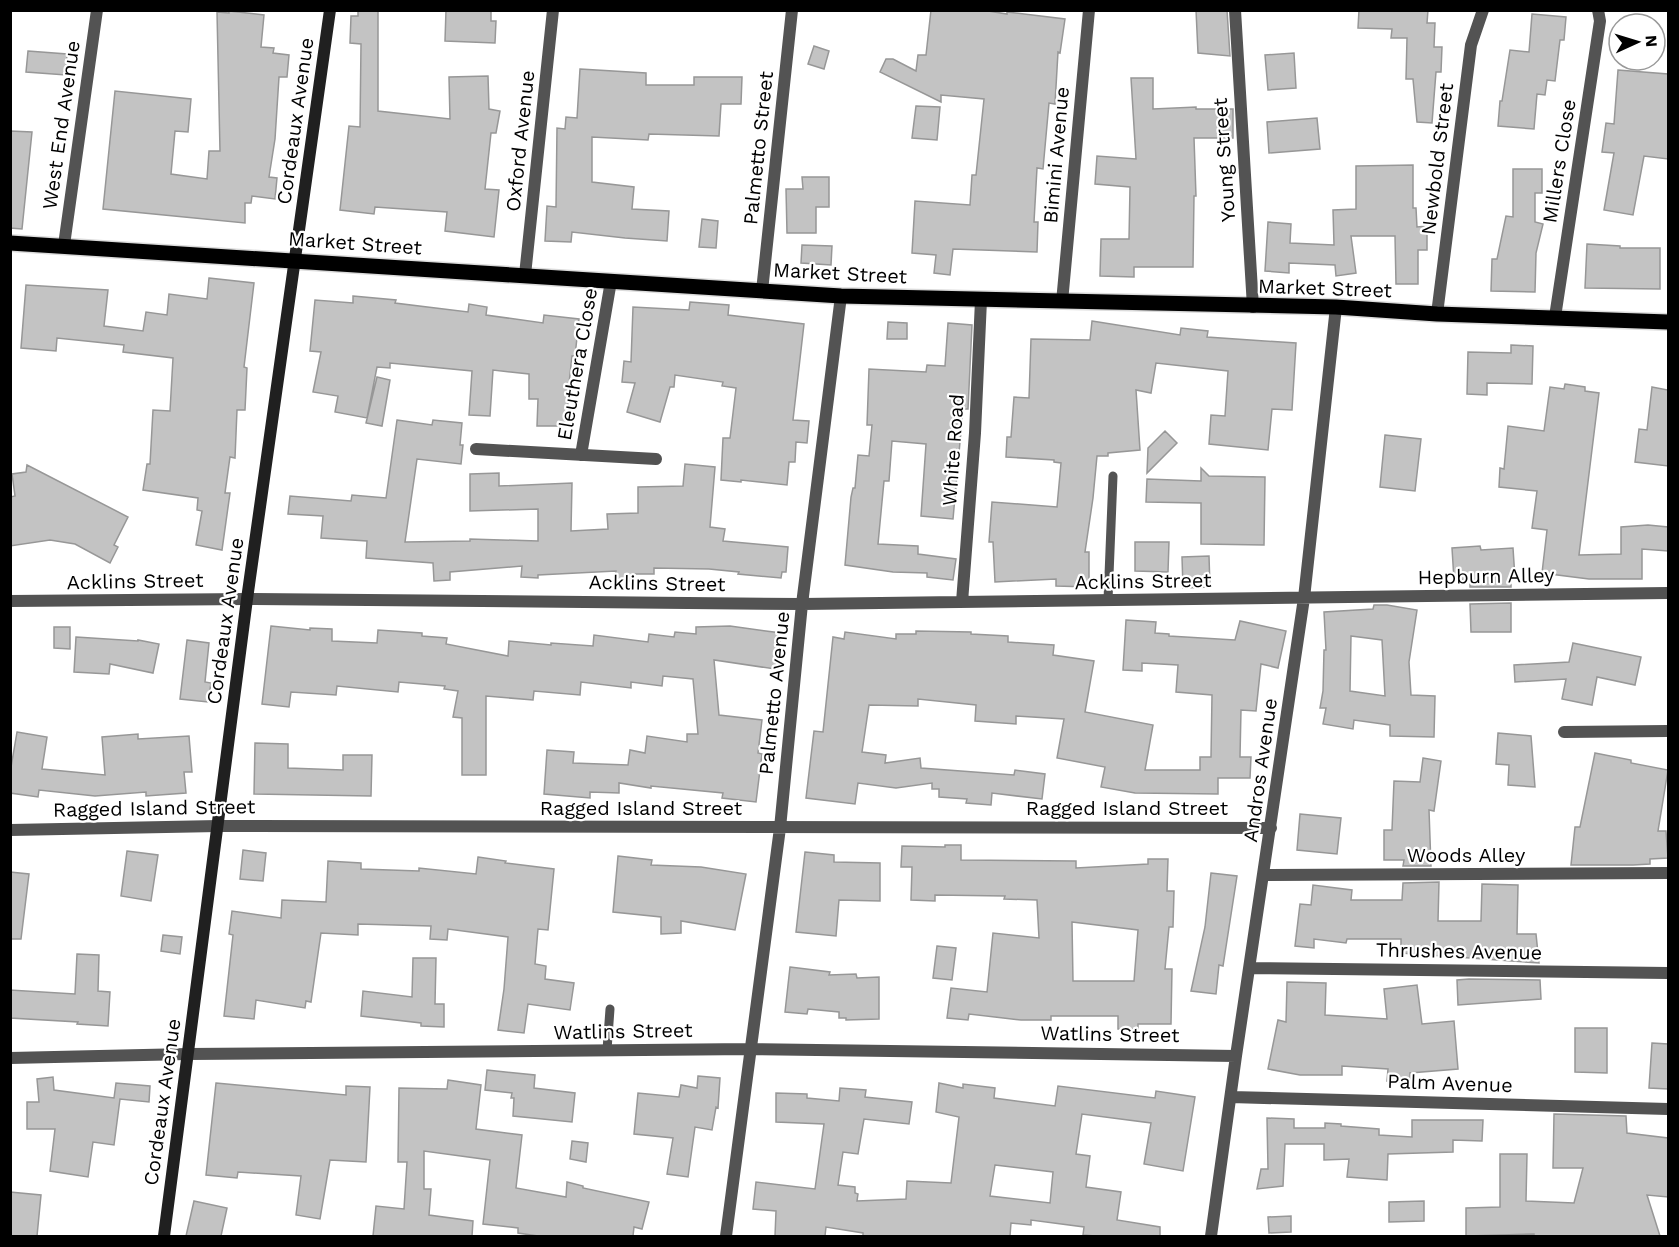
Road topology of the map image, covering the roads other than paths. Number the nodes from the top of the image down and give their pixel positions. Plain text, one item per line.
1 (97, 10) edge
2 (330, 10) edge
3 (553, 10) edge
4 (792, 10) edge
5 (1089, 10) edge
6 (1235, 10) edge
7 (1484, 10) edge
8 (1598, 10) edge
9 (10, 243) edge
10 (64, 246) junction
11 (296, 260) junction
12 (525, 275) junction
13 (611, 281) junction
14 (762, 291) junction
15 (841, 296) junction
16 (981, 300) junction
17 (1062, 302) junction
18 (1253, 307) junction
19 (1336, 308) junction
20 (1437, 314) junction
21 (1555, 317) junction
22 (1668, 322) edge
23 (477, 448) dead end
24 (581, 455) junction
25 (656, 459) dead end
26 (1113, 476) dead end
27 (1668, 593) edge
28 (1304, 598) junction
29 (247, 599) junction
30 (1108, 600) junction
31 (10, 601) edge
32 (962, 602) junction
33 (802, 604) junction
34 (1668, 731) edge
35 (1563, 732) dead end
36 (218, 826) junction
37 (780, 828) junction
38 (1271, 828) junction
39 (10, 830) edge
40 (1668, 873) edge
41 (1264, 875) junction
42 (1249, 968) junction
43 (1668, 973) edge
44 (610, 1009) dead end
45 (751, 1049) junction
46 (607, 1050) junction
47 (188, 1054) junction
48 (1236, 1056) junction
49 (10, 1058) edge
50 (1231, 1097) junction
51 (1668, 1109) edge
52 (164, 1236) edge
53 (726, 1236) edge
54 (1211, 1236) edge

1 - 10 street, West End Avenue
2 - 11 street, Cordeaux Avenue
3 - 12 street, Oxford Avenue
4 - 14 street, Palmetto Street
5 - 17 street, Bimini Avenue
6 - 18 street, Young Street
7 - 20 street, Newbold Street
8 - 21 street, Millers Close
9 - 10 main road, Market Street
10 - 11 main road, Market Street
11 - 12 main road, Market Street
11 - 29 street, Cordeaux Avenue
12 - 13 main road, Market Street
13 - 14 main road, Market Street
13 - 24 street, Eleuthera Close
14 - 15 main road, Market Street
15 - 16 main road, Market Street
15 - 33 street, Palmetto Avenue
16 - 17 main road, Market Street
16 - 32 street, White Road
17 - 18 main road, Market Street
18 - 19 main road, Market Street
19 - 20 main road, Market Street
19 - 28 street, Andros Avenue
20 - 21 main road, Market Street
21 - 22 main road, Market Street
23 - 24 street
24 - 25 street
26 - 30 lane
27 - 28 street, Hepburn Alley
28 - 30 street, Acklins Street
28 - 38 street, Andros Avenue
29 - 31 street, Acklins Street
29 - 33 street, Acklins Street
29 - 36 street, Cordeaux Avenue
30 - 32 street, Acklins Street
32 - 33 street, Acklins Street
33 - 37 street, Palmetto Avenue
34 - 35 street
36 - 37 street, Ragged Island Street
36 - 39 street, Ragged Island Street
36 - 47 street, Cordeaux Avenue
37 - 38 street, Ragged Island Street
37 - 45 street, Palmetto Avenue
38 - 41 street, Andros Avenue
40 - 41 street, Woods Alley
41 - 42 street, Andros Avenue
42 - 43 street, Thrushes Avenue
42 - 48 street, Andros Avenue
44 - 46 lane
45 - 46 street, Watlins Street
45 - 48 street, Watlins Street
45 - 53 street, Palmetto Avenue
46 - 47 street, Watlins Street
47 - 49 street, Watlins Street
47 - 52 street, Cordeaux Avenue
48 - 50 street, Andros Avenue
50 - 51 street, Palm Avenue
50 - 54 street, Andros Avenue

